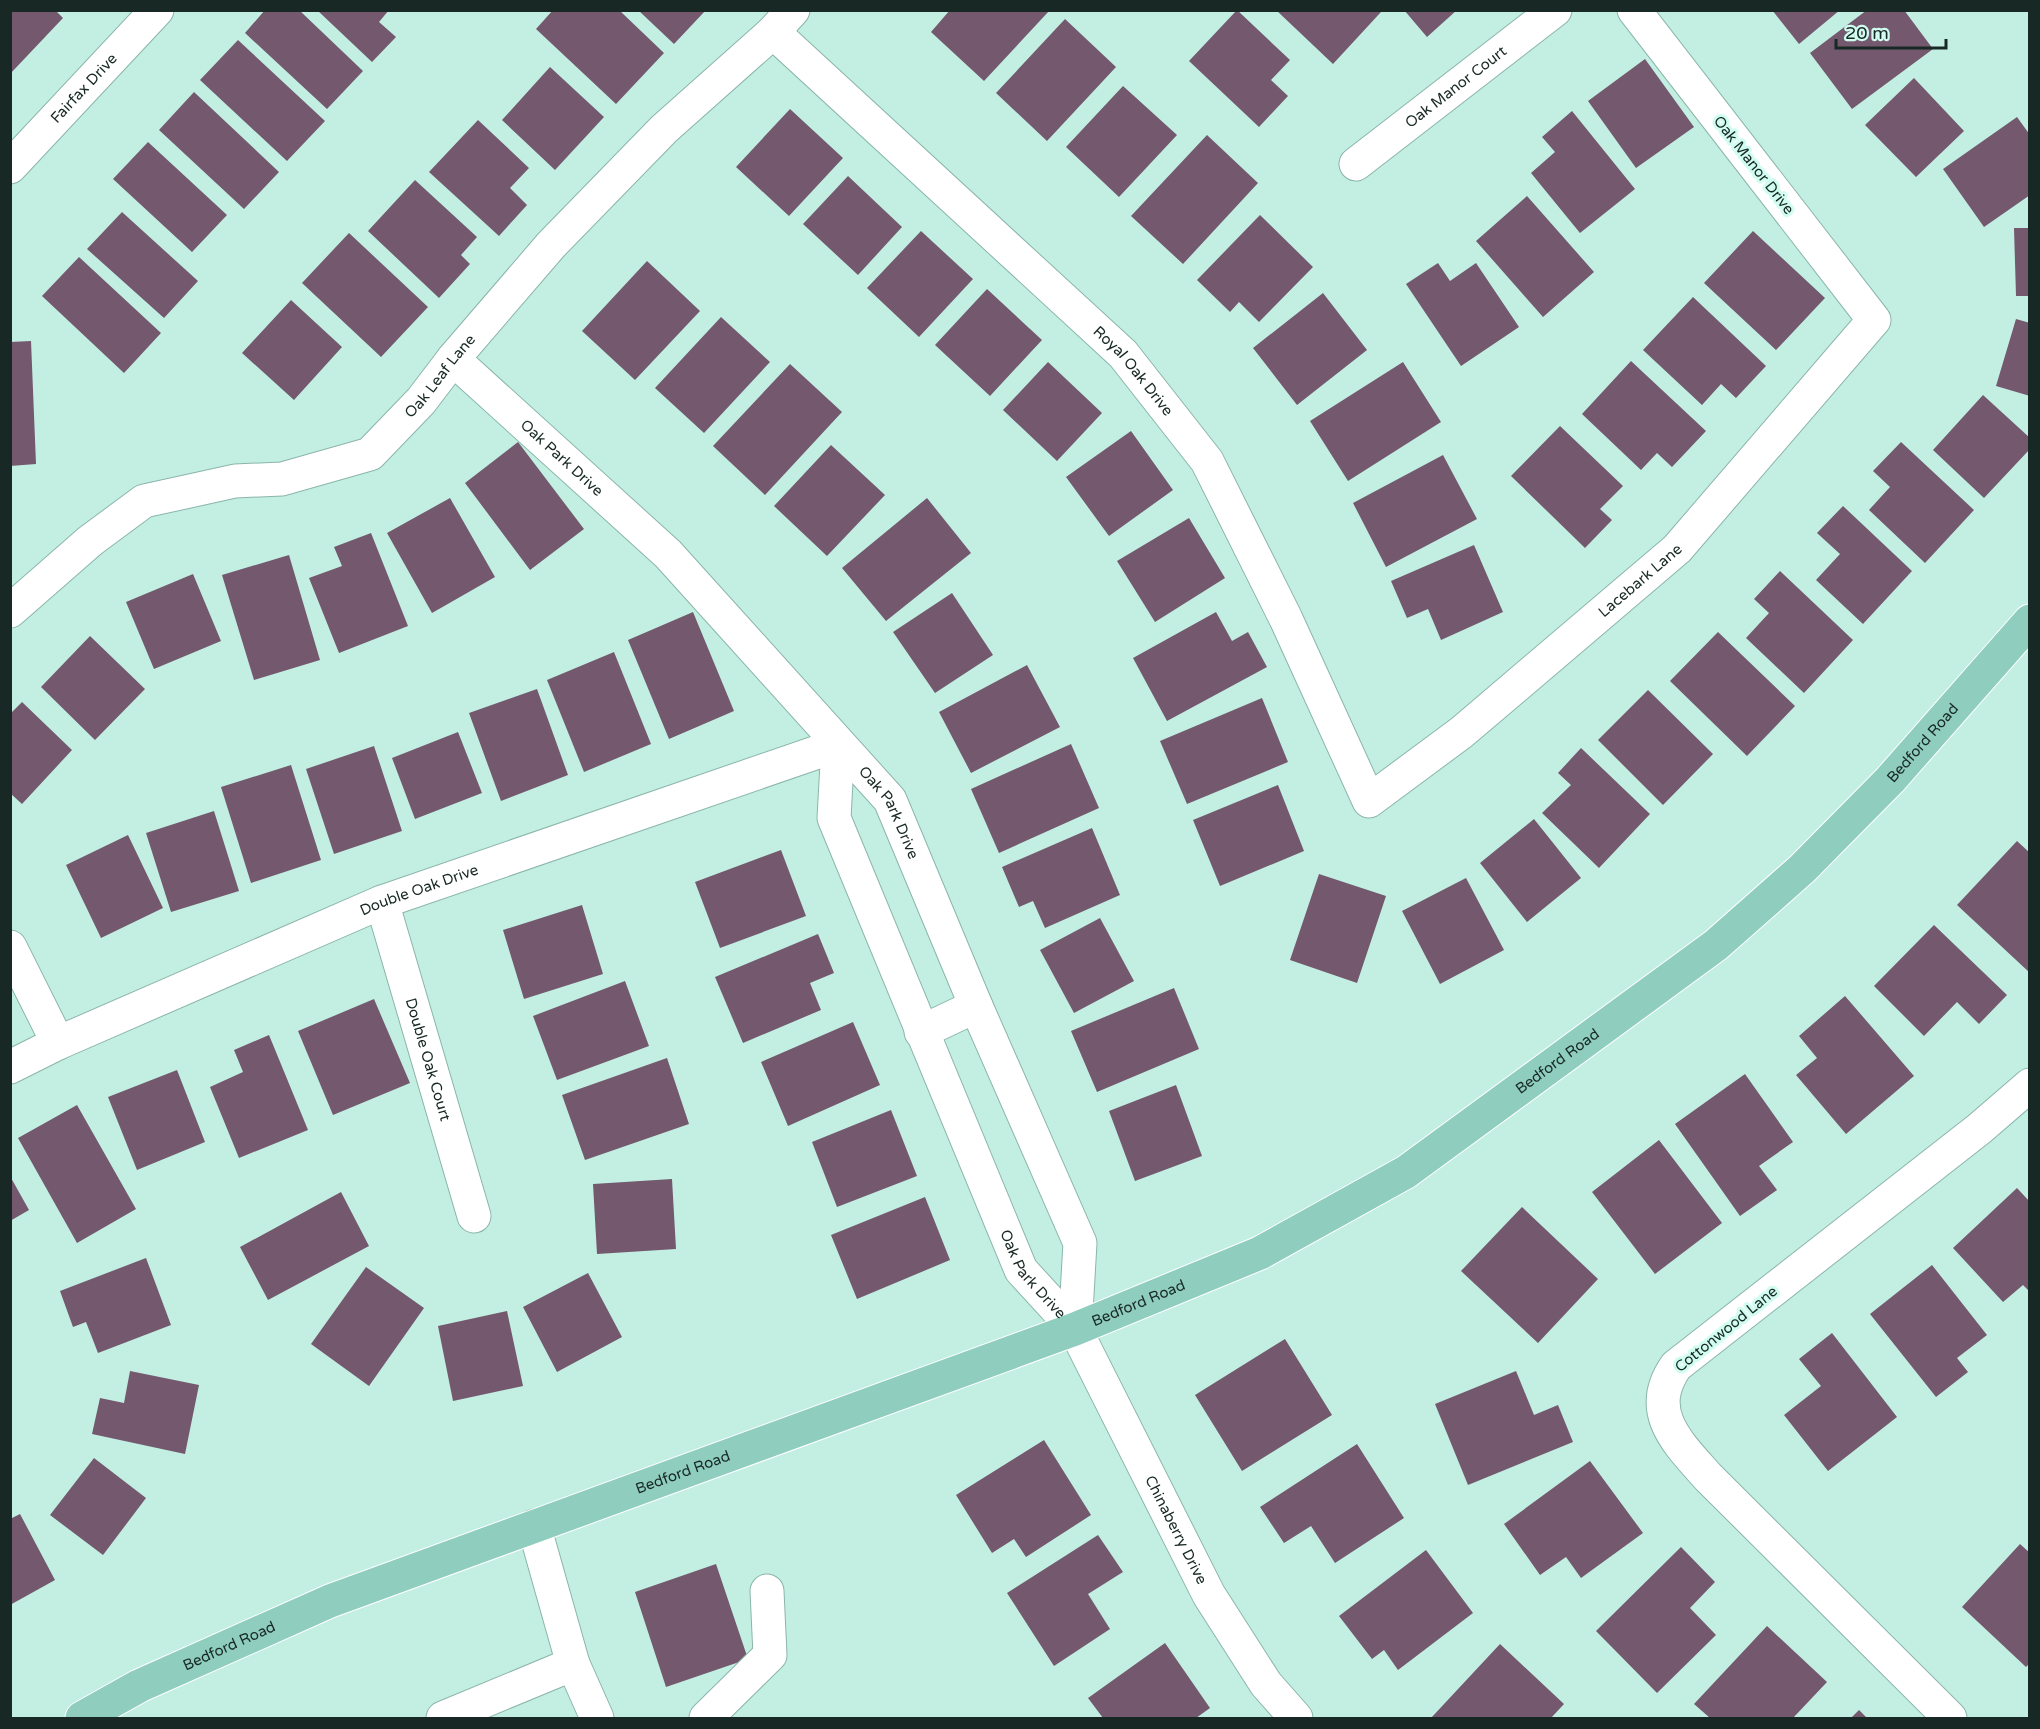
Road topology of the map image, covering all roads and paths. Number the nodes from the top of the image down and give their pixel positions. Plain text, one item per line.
1 (157, 10) edge
2 (1555, 10) edge
3 (1634, 10) edge
4 (783, 21) edge
5 (1356, 164) dead end
6 (10, 167) edge
7 (1874, 320) joint
8 (453, 359) junction
9 (10, 611) edge
10 (2030, 621) edge
11 (838, 745) junction
12 (1369, 801) joint
13 (382, 902) junction
14 (10, 946) edge
15 (976, 1006) junction
16 (921, 1032) junction
17 (58, 1043) junction
18 (10, 1067) edge
19 (2030, 1085) edge
20 (474, 1216) dead end
21 (1075, 1329) junction
22 (534, 1526) junction
23 (767, 1591) dead end
24 (573, 1665) junction
25 (82, 1719) edge
26 (443, 1719) edge
27 (597, 1719) edge
28 (705, 1719) edge
29 (1296, 1719) edge
30 (1950, 1719) edge

1 - 6 street, Fairfax Drive
2 - 5 street, Oak Manor Court
3 - 7 street, Oak Manor Drive
4 - 8 street, Oak Leaf Lane
4 - 12 street, Royal Oak Drive
7 - 12 street, Lacebark Lane
8 - 9 street, Oak Leaf Lane
8 - 11 street, Oak Park Drive
10 - 21 main road, Bedford Road
11 - 13 street, Double Oak Drive
11 - 15 street, Oak Park Drive
11 - 16 street, Oak Park Drive
13 - 17 street, Double Oak Drive
13 - 20 street, Double Oak Court
14 - 17 street
15 - 16 street
15 - 21 street, Oak Park Drive
16 - 21 street, Oak Park Drive
17 - 18 street, Double Oak Drive
19 - 30 street, Cottonwood Lane
21 - 22 main road, Bedford Road
21 - 29 street, Chinaberry Drive
22 - 24 street
22 - 25 main road, Bedford Road
23 - 28 street
24 - 26 street
24 - 27 street

